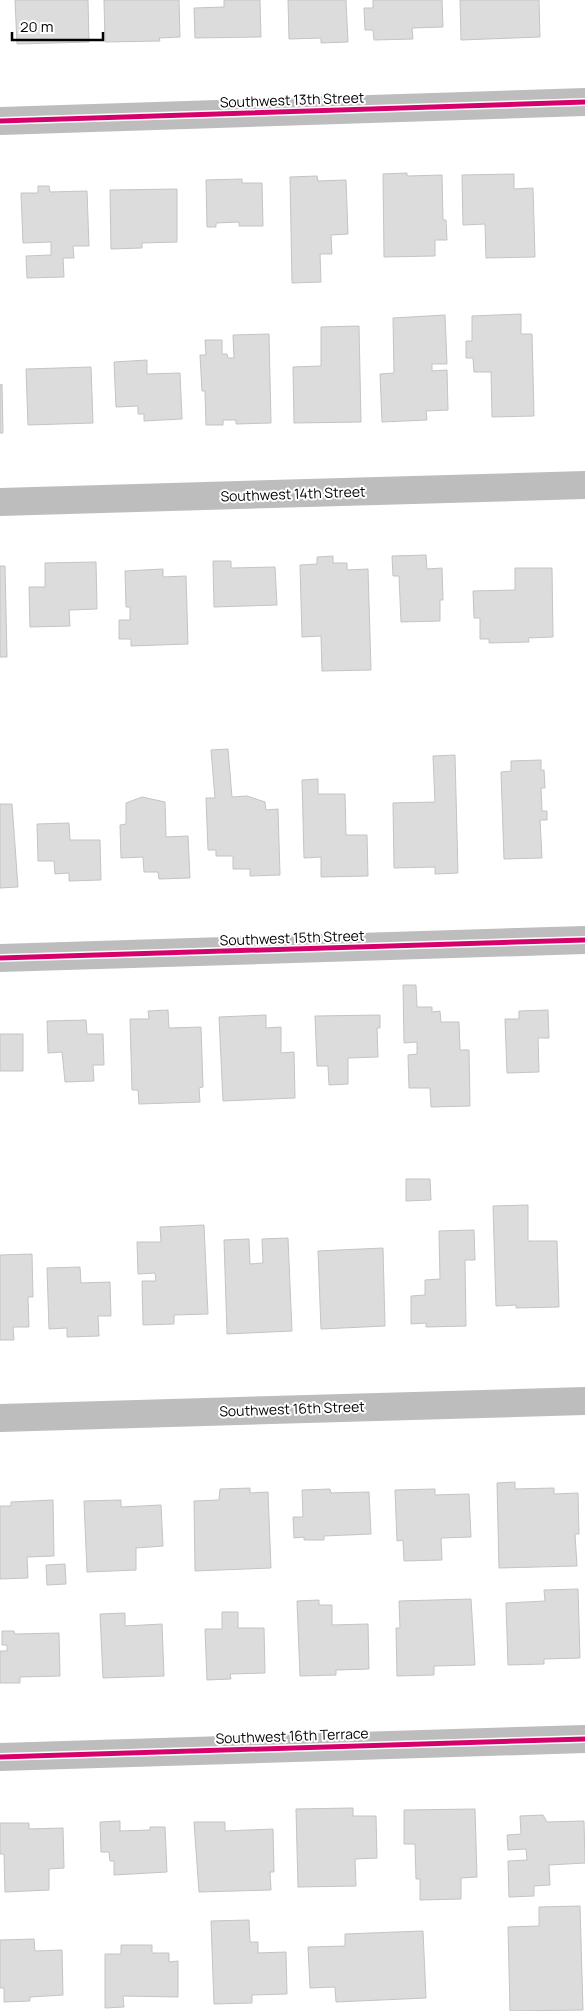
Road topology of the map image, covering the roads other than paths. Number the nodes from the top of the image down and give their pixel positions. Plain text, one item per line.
1 (585, 102) edge
2 (0, 121) edge
3 (585, 485) edge
4 (0, 502) edge
5 (585, 940) edge
6 (0, 958) edge
7 (585, 1401) edge
8 (0, 1418) edge
9 (585, 1739) edge
10 (0, 1757) edge

1 - 2 street, Southwest 13th Street
3 - 4 street, Southwest 14th Street
5 - 6 street, Southwest 15th Street
7 - 8 street, Southwest 16th Street
9 - 10 street, Southwest 16th Terrace

